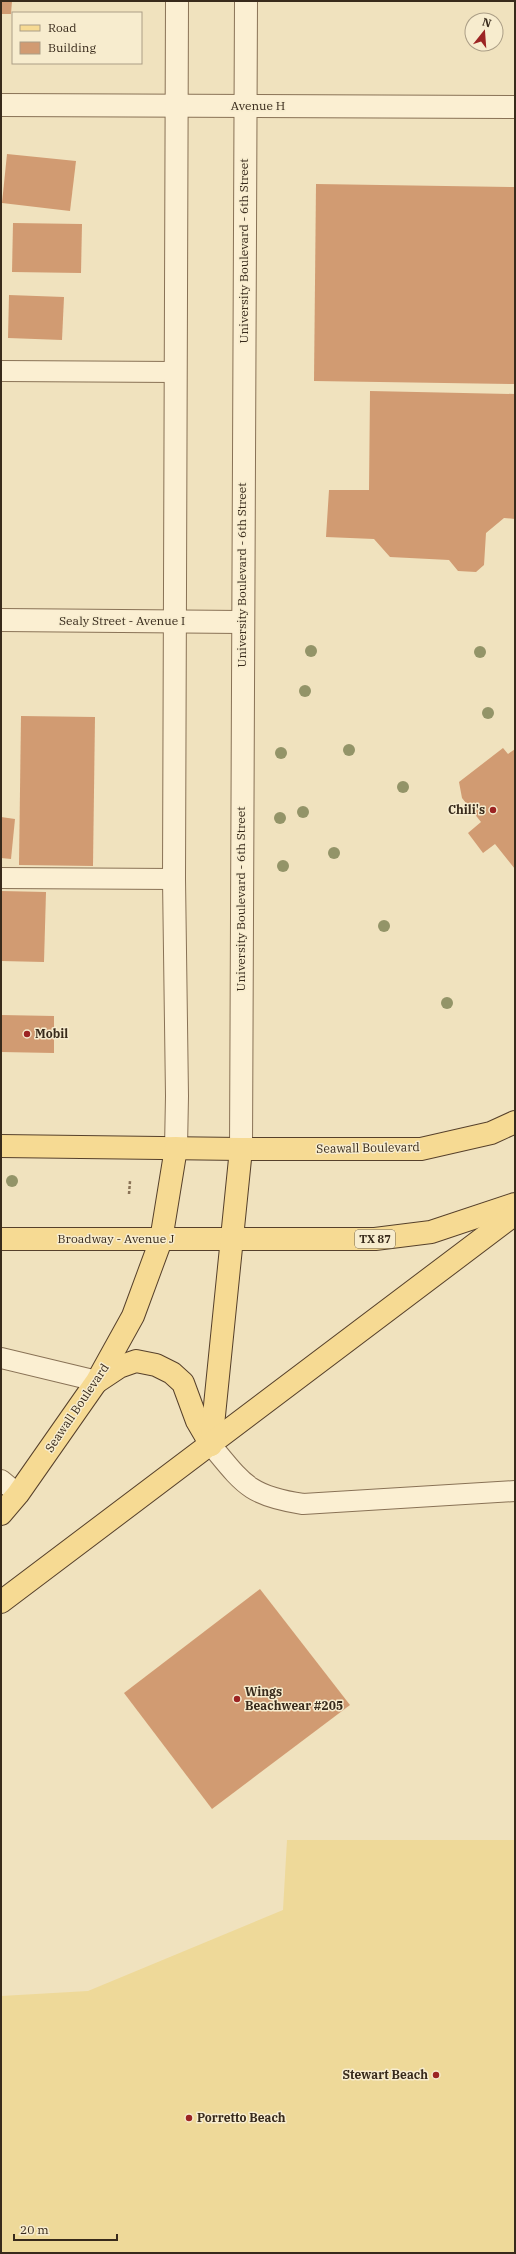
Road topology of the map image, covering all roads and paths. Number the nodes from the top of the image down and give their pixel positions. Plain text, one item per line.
1 (177, 1) edge
2 (246, 1) edge
3 (1, 105) edge
4 (178, 106) junction
5 (245, 106) junction
6 (515, 107) edge
7 (1, 371) edge
8 (176, 372) junction
9 (1, 620) edge
10 (175, 621) junction
11 (242, 622) junction
12 (1, 878) edge
13 (174, 879) junction
14 (515, 1122) edge
15 (1, 1146) edge
16 (176, 1148) junction
17 (241, 1149) junction
18 (130, 1181) dead end
19 (129, 1194) dead end
20 (515, 1204) edge
21 (515, 1214) edge
22 (1, 1239) edge
23 (231, 1239) junction
24 (161, 1240) junction
25 (1, 1358) edge
26 (97, 1381) junction
27 (211, 1445) junction
28 (1, 1480) edge
29 (515, 1491) edge
30 (18, 1494) junction
31 (1, 1514) edge
32 (1, 1602) edge

1 - 4 street
2 - 5 street, University Boulevard - 6th Street
3 - 4 street, Avenue H
4 - 5 street, Avenue H
4 - 8 street
5 - 6 street, Avenue H
5 - 11 street, University Boulevard - 6th Street
7 - 8 lane
8 - 10 street
9 - 10 street, Sealy Street - Avenue I
10 - 11 street, Sealy Street - Avenue I
10 - 13 street
11 - 17 street, University Boulevard - 6th Street
12 - 13 lane
13 - 16 street
14 - 17 main road, Seawall Boulevard
15 - 16 main road
16 - 17 main road, Seawall Boulevard
16 - 24 main road, Seawall Boulevard
17 - 23 main road
18 - 19 path
20 - 23 main road, TX 87
21 - 27 main road
22 - 24 main road, Broadway - Avenue J / TX 87
23 - 24 main road, Broadway - Avenue J / TX 87
23 - 27 main road
24 - 26 main road, Seawall Boulevard
25 - 26 lane
26 - 27 main road
26 - 30 main road, Seawall Boulevard
27 - 29 lane
27 - 32 main road
28 - 30 lane
30 - 31 main road, Seawall Boulevard

